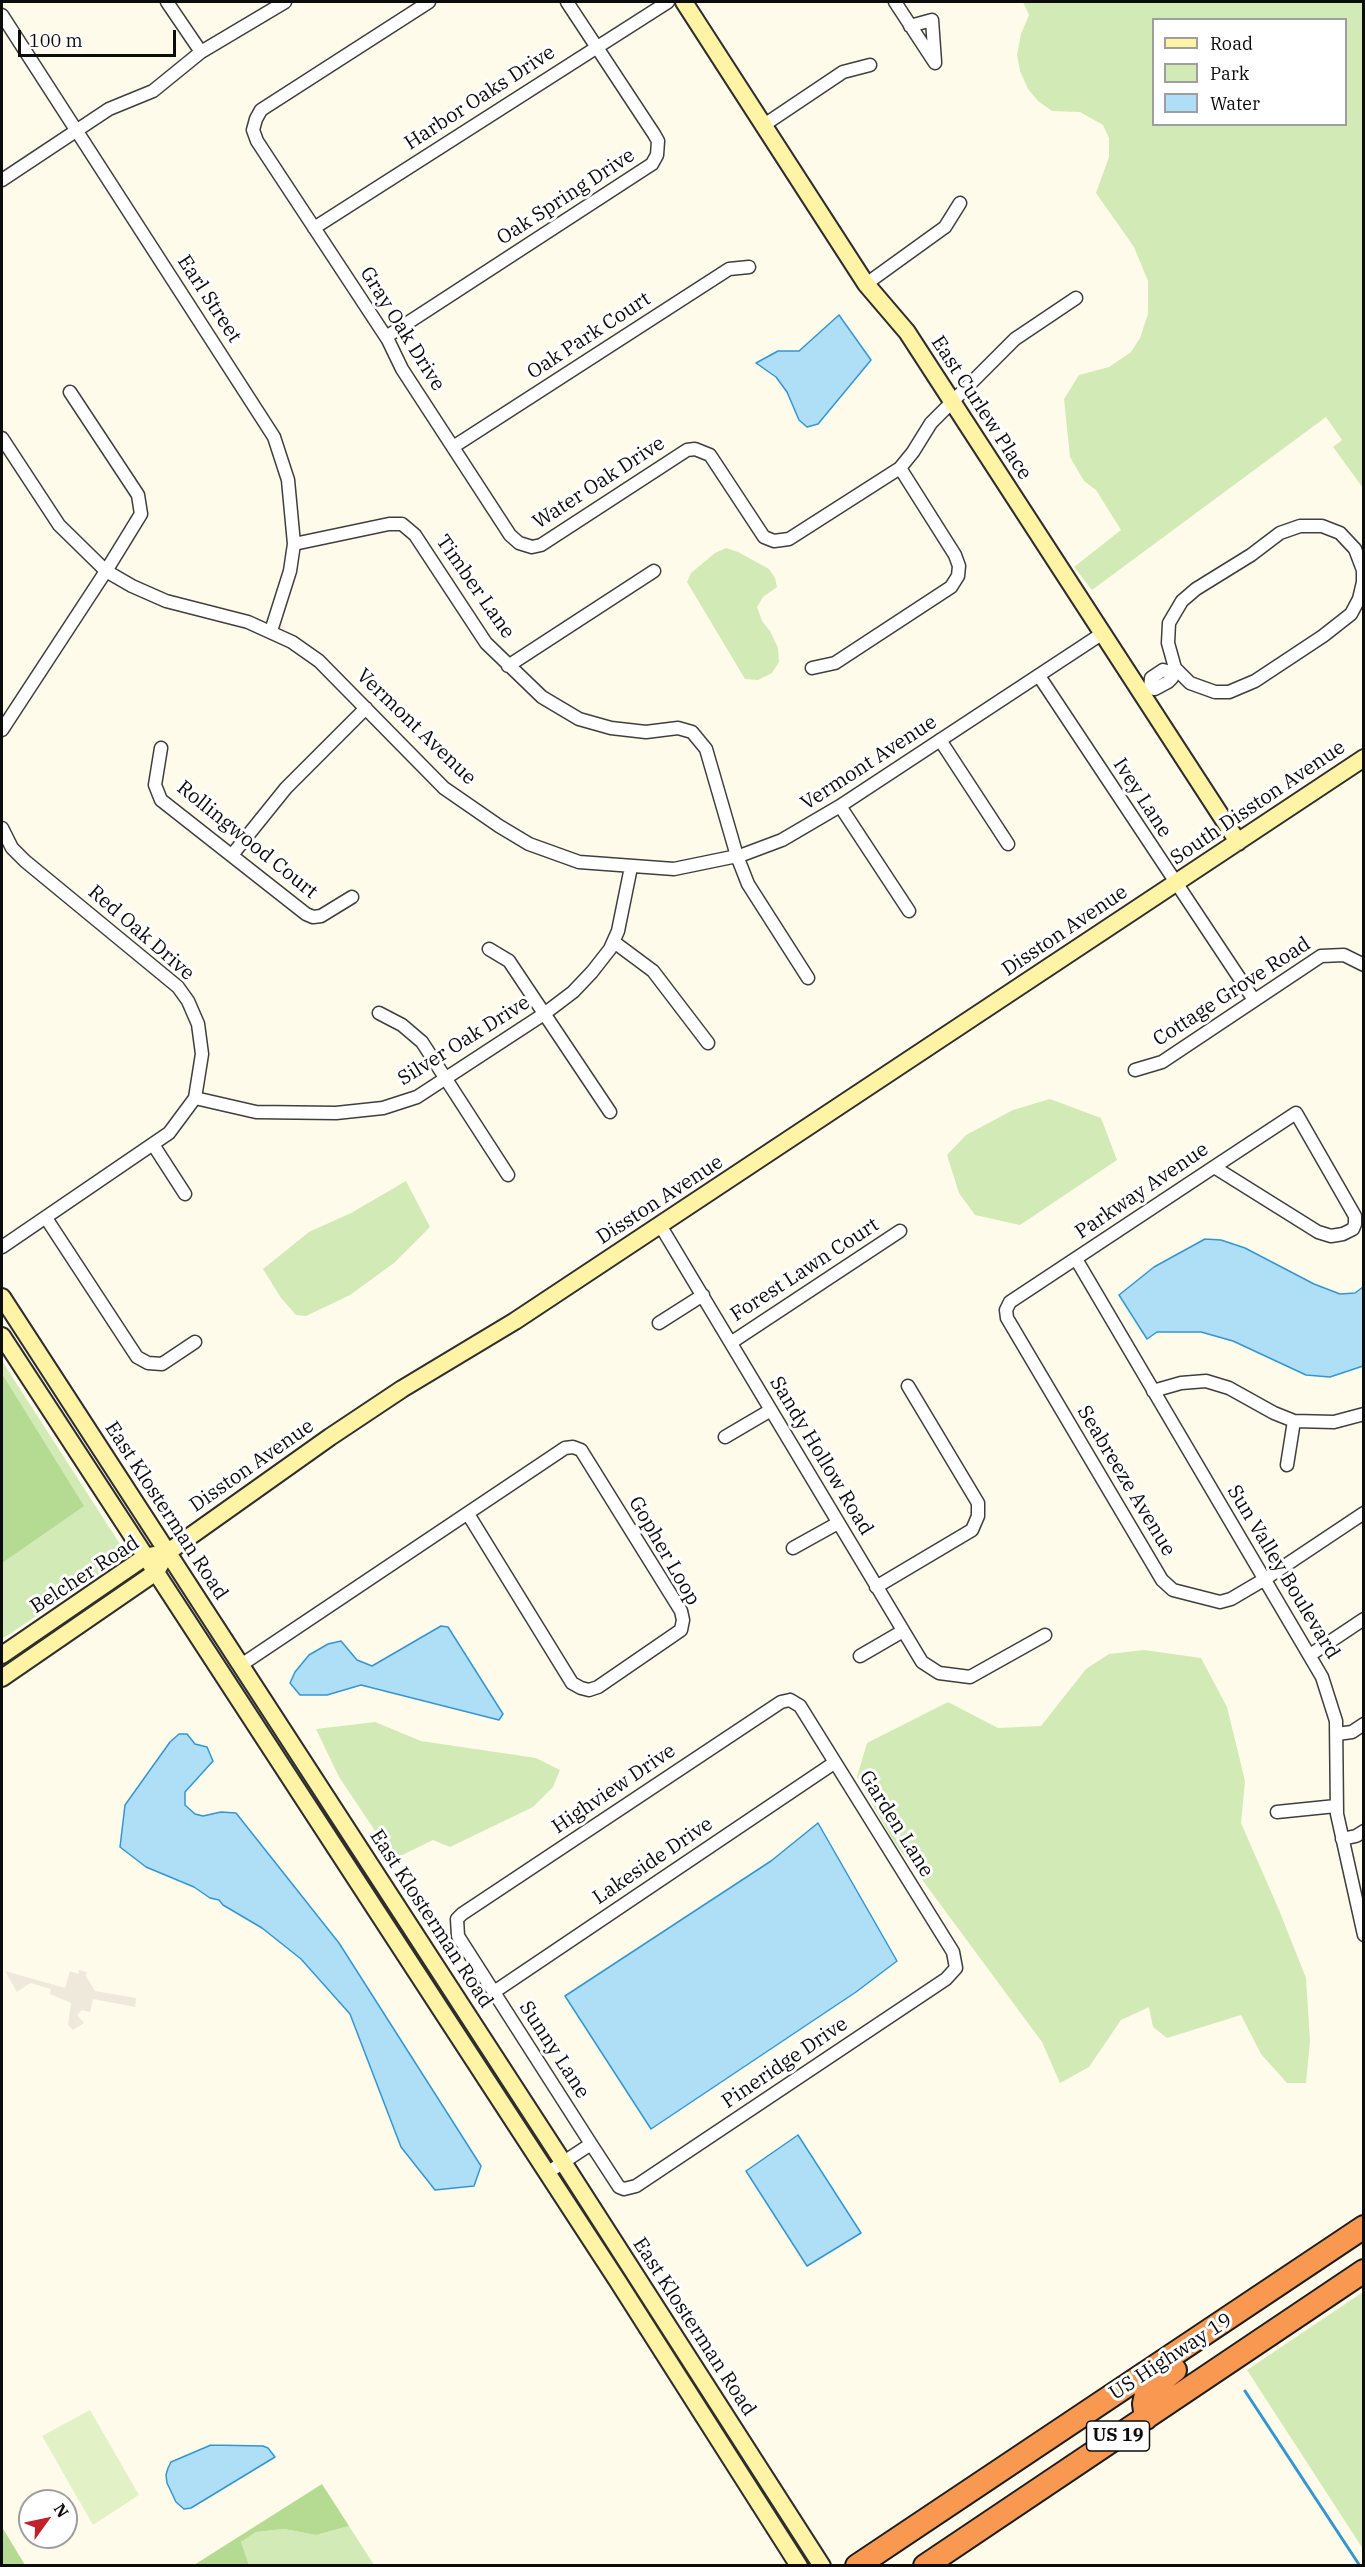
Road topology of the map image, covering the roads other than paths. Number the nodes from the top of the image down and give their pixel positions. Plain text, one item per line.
1 (167, 2) edge
2 (285, 2) edge
3 (429, 2) edge
4 (567, 2) edge
5 (668, 2) edge
6 (684, 2) edge
7 (895, 2) edge
8 (2, 15) edge
9 (910, 26) dead end
10 (596, 46) junction
11 (201, 52) junction
12 (870, 65) dead end
13 (764, 125) junction
14 (77, 131) junction
15 (2, 180) edge
16 (960, 203) dead end
17 (314, 228) junction
18 (749, 267) dead end
19 (866, 284) junction
20 (1076, 298) dead end
21 (386, 337) junction
22 (70, 392) dead end
23 (953, 404) junction
24 (2, 438) edge
25 (453, 447) junction
26 (900, 468) junction
27 (294, 544) junction
28 (526, 546) joint
29 (106, 571) junction
30 (654, 571) dead end
31 (271, 631) junction
32 (1103, 633) junction
33 (508, 666) junction
34 (812, 668) dead end
35 (1173, 670) junction
36 (1039, 676) junction
37 (1146, 690) junction
38 (366, 708) junction
39 (4, 717) edge
40 (2, 730) edge
41 (940, 740) junction
42 (161, 748) dead end
43 (1364, 758) edge
44 (840, 806) junction
45 (2, 828) edge
46 (1238, 842) junction
47 (1008, 844) dead end
48 (232, 855) junction
49 (736, 856) junction
50 (632, 867) junction
51 (1175, 883) junction
52 (352, 897) dead end
53 (909, 911) dead end
54 (614, 942) junction
55 (489, 949) dead end
56 (1364, 965) edge
57 (808, 978) dead end
58 (1254, 1000) junction
59 (379, 1013) dead end
60 (544, 1014) junction
61 (708, 1043) dead end
62 (1135, 1070) dead end
63 (445, 1078) junction
64 (195, 1098) junction
65 (610, 1112) dead end
66 (154, 1146) junction
67 (1214, 1167) junction
68 (508, 1175) dead end
69 (185, 1194) dead end
70 (45, 1218) junction
71 (660, 1225) junction
72 (900, 1231) dead end
73 (2, 1246) edge
74 (1076, 1259) junction
75 (703, 1295) junction
76 (2, 1297) edge
77 (1010, 1302) joint
78 (659, 1323) dead end
79 (2, 1335) edge
80 (195, 1341) dead end
81 (732, 1342) junction
82 (908, 1386) dead end
83 (1153, 1391) junction
84 (771, 1410) junction
85 (1364, 1414) edge
86 (1294, 1420) junction
87 (725, 1437) dead end
88 (1287, 1465) dead end
89 (1364, 1513) edge
90 (468, 1514) junction
91 (838, 1523) junction
92 (793, 1548) dead end
93 (168, 1552) junction
94 (145, 1557) junction
95 (156, 1572) junction
96 (1265, 1579) junction
97 (876, 1587) junction
98 (1364, 1619) edge
99 (903, 1631) junction
100 (1045, 1635) dead end
101 (2, 1655) edge
102 (1310, 1655) junction
103 (860, 1656) dead end
104 (241, 1665) junction
105 (2, 1678) edge
106 (797, 1703) joint
107 (1364, 1724) edge
108 (1336, 1734) junction
109 (834, 1763) junction
110 (1336, 1806) junction
111 (1277, 1812) dead end
112 (1364, 1831) edge
113 (1342, 1839) junction
114 (457, 1919) joint
115 (1364, 1935) edge
116 (956, 1968) joint
117 (494, 1992) junction
118 (591, 2144) junction
119 (563, 2162) junction
120 (547, 2173) junction
121 (633, 2188) joint
122 (1364, 2227) edge
123 (1364, 2271) edge
124 (1251, 2304) junction
125 (1146, 2418) junction
126 (799, 2565) edge
127 (822, 2565) edge
128 (857, 2565) edge
129 (925, 2565) edge

1 - 11 street
2 - 11 street
3 - 17 street, Gray Oak Drive
4 - 10 street, Oak Spring Drive
5 - 10 street, Harbor Oaks Drive
6 - 13 main road, East Curlew Place
7 - 9 street
8 - 14 street, Earl Street
10 - 17 street, Harbor Oaks Drive
10 - 21 street, Oak Spring Drive
11 - 14 street
12 - 13 street
13 - 19 main road, East Curlew Place
14 - 15 street
14 - 27 street, Earl Street
16 - 19 street
17 - 21 street, Gray Oak Drive
18 - 25 street, Oak Park Court
19 - 23 main road, East Curlew Place
20 - 23 street, Water Oak Drive
21 - 25 street, Gray Oak Drive
22 - 29 street
23 - 26 street, Water Oak Drive
23 - 32 main road, East Curlew Place
24 - 29 street, Vermont Avenue
25 - 28 street, Gray Oak Drive
26 - 28 street, Water Oak Drive
26 - 34 street
27 - 31 street, Earl Street
27 - 33 street, Timber Lane
29 - 31 street, Vermont Avenue
29 - 39 street
30 - 33 street
31 - 38 street, Vermont Avenue
32 - 36 street, Vermont Avenue
32 - 37 main road, East Curlew Place
33 - 49 street, Timber Lane
35 - 35 street
35 - 37 street
36 - 41 street, Vermont Avenue
36 - 51 street, Ivey Lane
37 - 46 main road, East Curlew Place
38 - 48 street
38 - 50 street, Vermont Avenue
39 - 40 street
41 - 44 street, Vermont Avenue
41 - 47 street
42 - 48 street, Rollingwood Court
43 - 46 main road, South Disston Avenue
44 - 49 street, Vermont Avenue
44 - 53 street
45 - 64 street, Red Oak Drive
46 - 51 main road, South Disston Avenue
48 - 52 street, Rollingwood Court
49 - 50 street, Vermont Avenue
49 - 57 street, Timber Lane
50 - 54 street, Silver Oak Drive
51 - 58 street, Ivey Lane
51 - 71 main road, Disston Avenue
54 - 60 street, Silver Oak Drive
54 - 61 street
55 - 60 street
56 - 58 street, Cottage Grove Road
58 - 62 street, Cottage Grove Road
59 - 63 street
60 - 63 street, Silver Oak Drive
60 - 65 street
63 - 64 street, Silver Oak Drive
63 - 68 street
64 - 66 street, Red Oak Drive
66 - 69 street
66 - 70 street, Red Oak Drive
67 - 67 street, Parkway Avenue
67 - 74 street, Parkway Avenue
70 - 73 street, Red Oak Drive
70 - 80 street
71 - 75 street, Sandy Hollow Road
71 - 93 main road, Disston Avenue
72 - 81 street, Forest Lawn Court
74 - 77 street, Parkway Avenue
74 - 83 street, Sun Valley Boulevard
75 - 78 street
75 - 81 street, Sandy Hollow Road
76 - 93 main road, East Klosterman Road
77 - 96 street, Seabreeze Avenue
79 - 94 main road, East Klosterman Road
81 - 84 street, Sandy Hollow Road
82 - 97 street
83 - 86 street
83 - 96 street, Sun Valley Boulevard
84 - 87 street
84 - 91 street, Sandy Hollow Road
85 - 86 street
86 - 88 street
89 - 96 street, Seabreeze Avenue
90 - 90 street, Gopher Loop
90 - 104 street, Gopher Loop
91 - 92 street
91 - 97 street, Sandy Hollow Road
93 - 94 main road, Belcher Road
93 - 95 main road, Belcher Road
93 - 104 main road, East Klosterman Road
94 - 95 main road, East Klosterman Road
94 - 101 main road, Belcher Road
95 - 105 main road, Belcher Road
95 - 120 main road, East Klosterman Road
96 - 102 street, Sun Valley Boulevard
97 - 99 street, Sandy Hollow Road
98 - 102 street
99 - 100 street, Sandy Hollow Road
99 - 103 street
102 - 108 street, Sun Valley Boulevard
104 - 119 main road, East Klosterman Road
106 - 109 street, Garden Lane
106 - 114 street, Highview Drive
107 - 108 street
108 - 110 street, Sun Valley Boulevard
109 - 116 street, Garden Lane
109 - 117 street, Lakeside Drive
110 - 111 street
110 - 113 street, Sun Valley Boulevard
112 - 113 street
113 - 115 street, Sun Valley Boulevard
114 - 117 street, Sunny Lane
116 - 121 street, Pineridge Drive
117 - 118 street, Sunny Lane
118 - 119 street
118 - 121 street, Sunny Lane
119 - 120 street
119 - 127 main road, East Klosterman Road
120 - 126 main road, East Klosterman Road
122 - 124 highway, US Highway 19 / US 19
123 - 125 highway, US Highway 19 / US 19
124 - 125 highway
124 - 128 highway, US Highway 19 / US 19
125 - 129 highway, US Highway 19 / US 19

